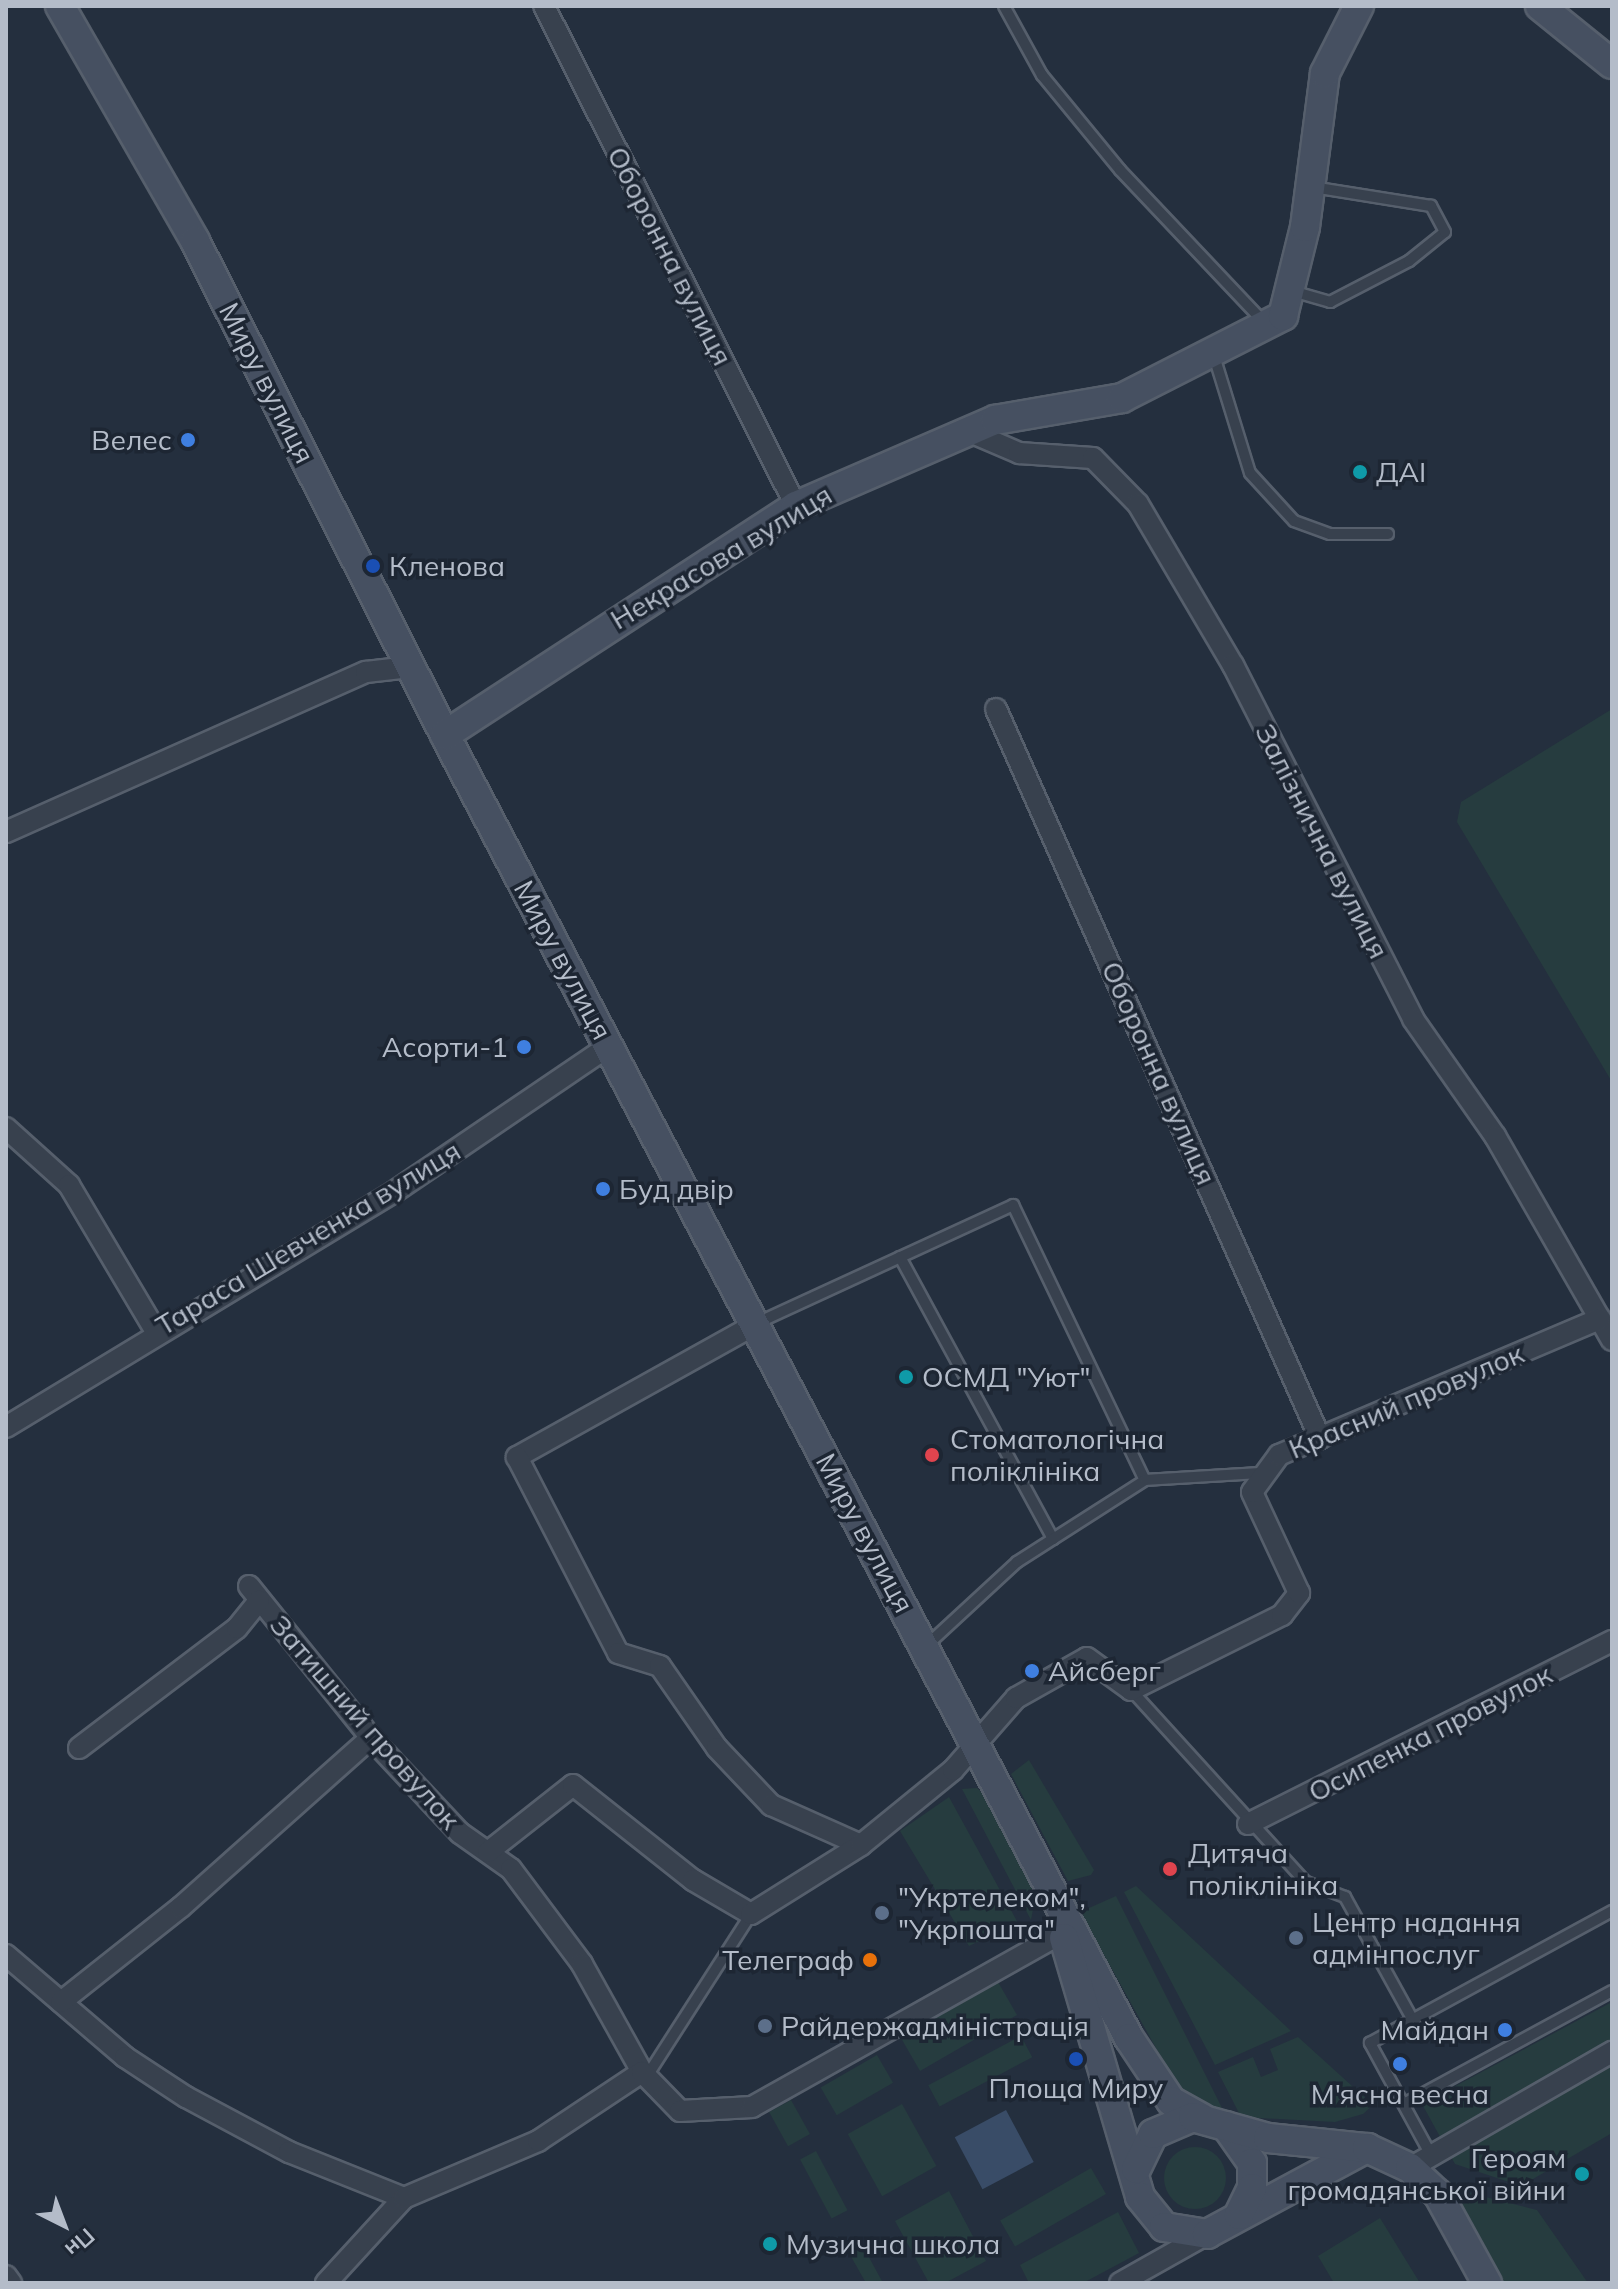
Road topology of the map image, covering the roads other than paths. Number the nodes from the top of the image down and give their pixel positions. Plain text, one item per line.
1 (60, 6) edge
2 (544, 6) edge
3 (1004, 6) edge
4 (1358, 6) edge
5 (1540, 6) edge
6 (1612, 64) edge
7 (1310, 187) junction
8 (1280, 311) junction
9 (1214, 356) junction
10 (968, 431) junction
11 (796, 506) junction
12 (1388, 534) dead end
13 (410, 667) junction
14 (996, 709) dead end
15 (445, 735) junction
16 (6, 832) edge
17 (609, 1046) junction
18 (6, 1128) edge
19 (900, 1257) junction
20 (1600, 1319) junction
21 (756, 1324) junction
22 (155, 1330) junction
23 (1612, 1340) edge
24 (6, 1427) edge
25 (1320, 1438) junction
26 (1259, 1473) junction
27 (1145, 1480) junction
28 (1053, 1539) junction
29 (1612, 1641) edge
30 (924, 1647) junction
31 (1131, 1690) junction
32 (371, 1738) junction
33 (976, 1745) junction
34 (79, 1748) dead end
35 (1248, 1824) junction
36 (861, 1845) junction
37 (488, 1852) junction
38 (1612, 1911) edge
39 (751, 1914) junction
40 (1064, 1923) junction
41 (6, 1955) edge
42 (1612, 1991) edge
43 (61, 2002) junction
44 (1414, 2022) junction
45 (1612, 2052) edge
46 (645, 2073) junction
47 (1404, 2104) junction
48 (1214, 2122) junction
49 (1367, 2148) junction
50 (1420, 2161) junction
51 (1136, 2169) junction
52 (404, 2198) junction
53 (1239, 2215) junction
54 (1156, 2220) junction
55 (1207, 2234) junction
56 (1162, 2256) junction
57 (6, 2276) edge
58 (11, 2283) edge
59 (326, 2283) edge
60 (1120, 2283) edge
61 (1487, 2283) edge

1 - 13 street, Миру вулиця
2 - 11 street, Оборонна вулиця
3 - 8 lane
4 - 7 street
5 - 6 street
7 - 8 street
7 - 8 lane
8 - 9 street, Некрасова вулиця
9 - 10 street, Некрасова вулиця
9 - 12 lane
10 - 11 street, Некрасова вулиця
10 - 20 street, Залізнична вулиця
11 - 15 street, Некрасова вулиця
13 - 15 street, Миру вулиця
13 - 16 street
14 - 25 street, Оборонна вулиця
15 - 17 street, Миру вулиця
17 - 21 street, Миру вулиця
17 - 22 street, Тараса Шевченка вулиця
18 - 22 street
19 - 21 lane
19 - 27 lane
19 - 28 lane
20 - 23 street, Залізнична вулиця
20 - 25 street, Красний провулок
21 - 30 street, Миру вулиця
21 - 36 street
22 - 24 street, Тараса Шевченка вулиця
25 - 26 street, Красний провулок
26 - 27 lane
26 - 31 street, Красний провулок
27 - 28 lane
28 - 30 lane
29 - 35 street, Осипенка провулок
30 - 33 street, Миру вулиця
31 - 33 street
31 - 35 lane
32 - 34 street, Затишний провулок
32 - 37 street, Затишний провулок
32 - 43 street
33 - 36 street
33 - 40 street, Миру вулиця
35 - 44 lane
36 - 39 street
37 - 39 street
37 - 46 street, Затишний провулок
38 - 44 lane
39 - 46 lane
40 - 46 street
40 - 48 street
40 - 51 street
41 - 43 street
42 - 47 lane
43 - 52 street
44 - 47 lane
45 - 50 street
46 - 52 street
47 - 50 lane
48 - 49 street
48 - 51 street
48 - 53 street
49 - 50 street
49 - 53 street
50 - 61 street
51 - 54 street
52 - 59 street
53 - 55 street
54 - 55 street
54 - 56 street
55 - 56 street
56 - 60 street
57 - 58 street

